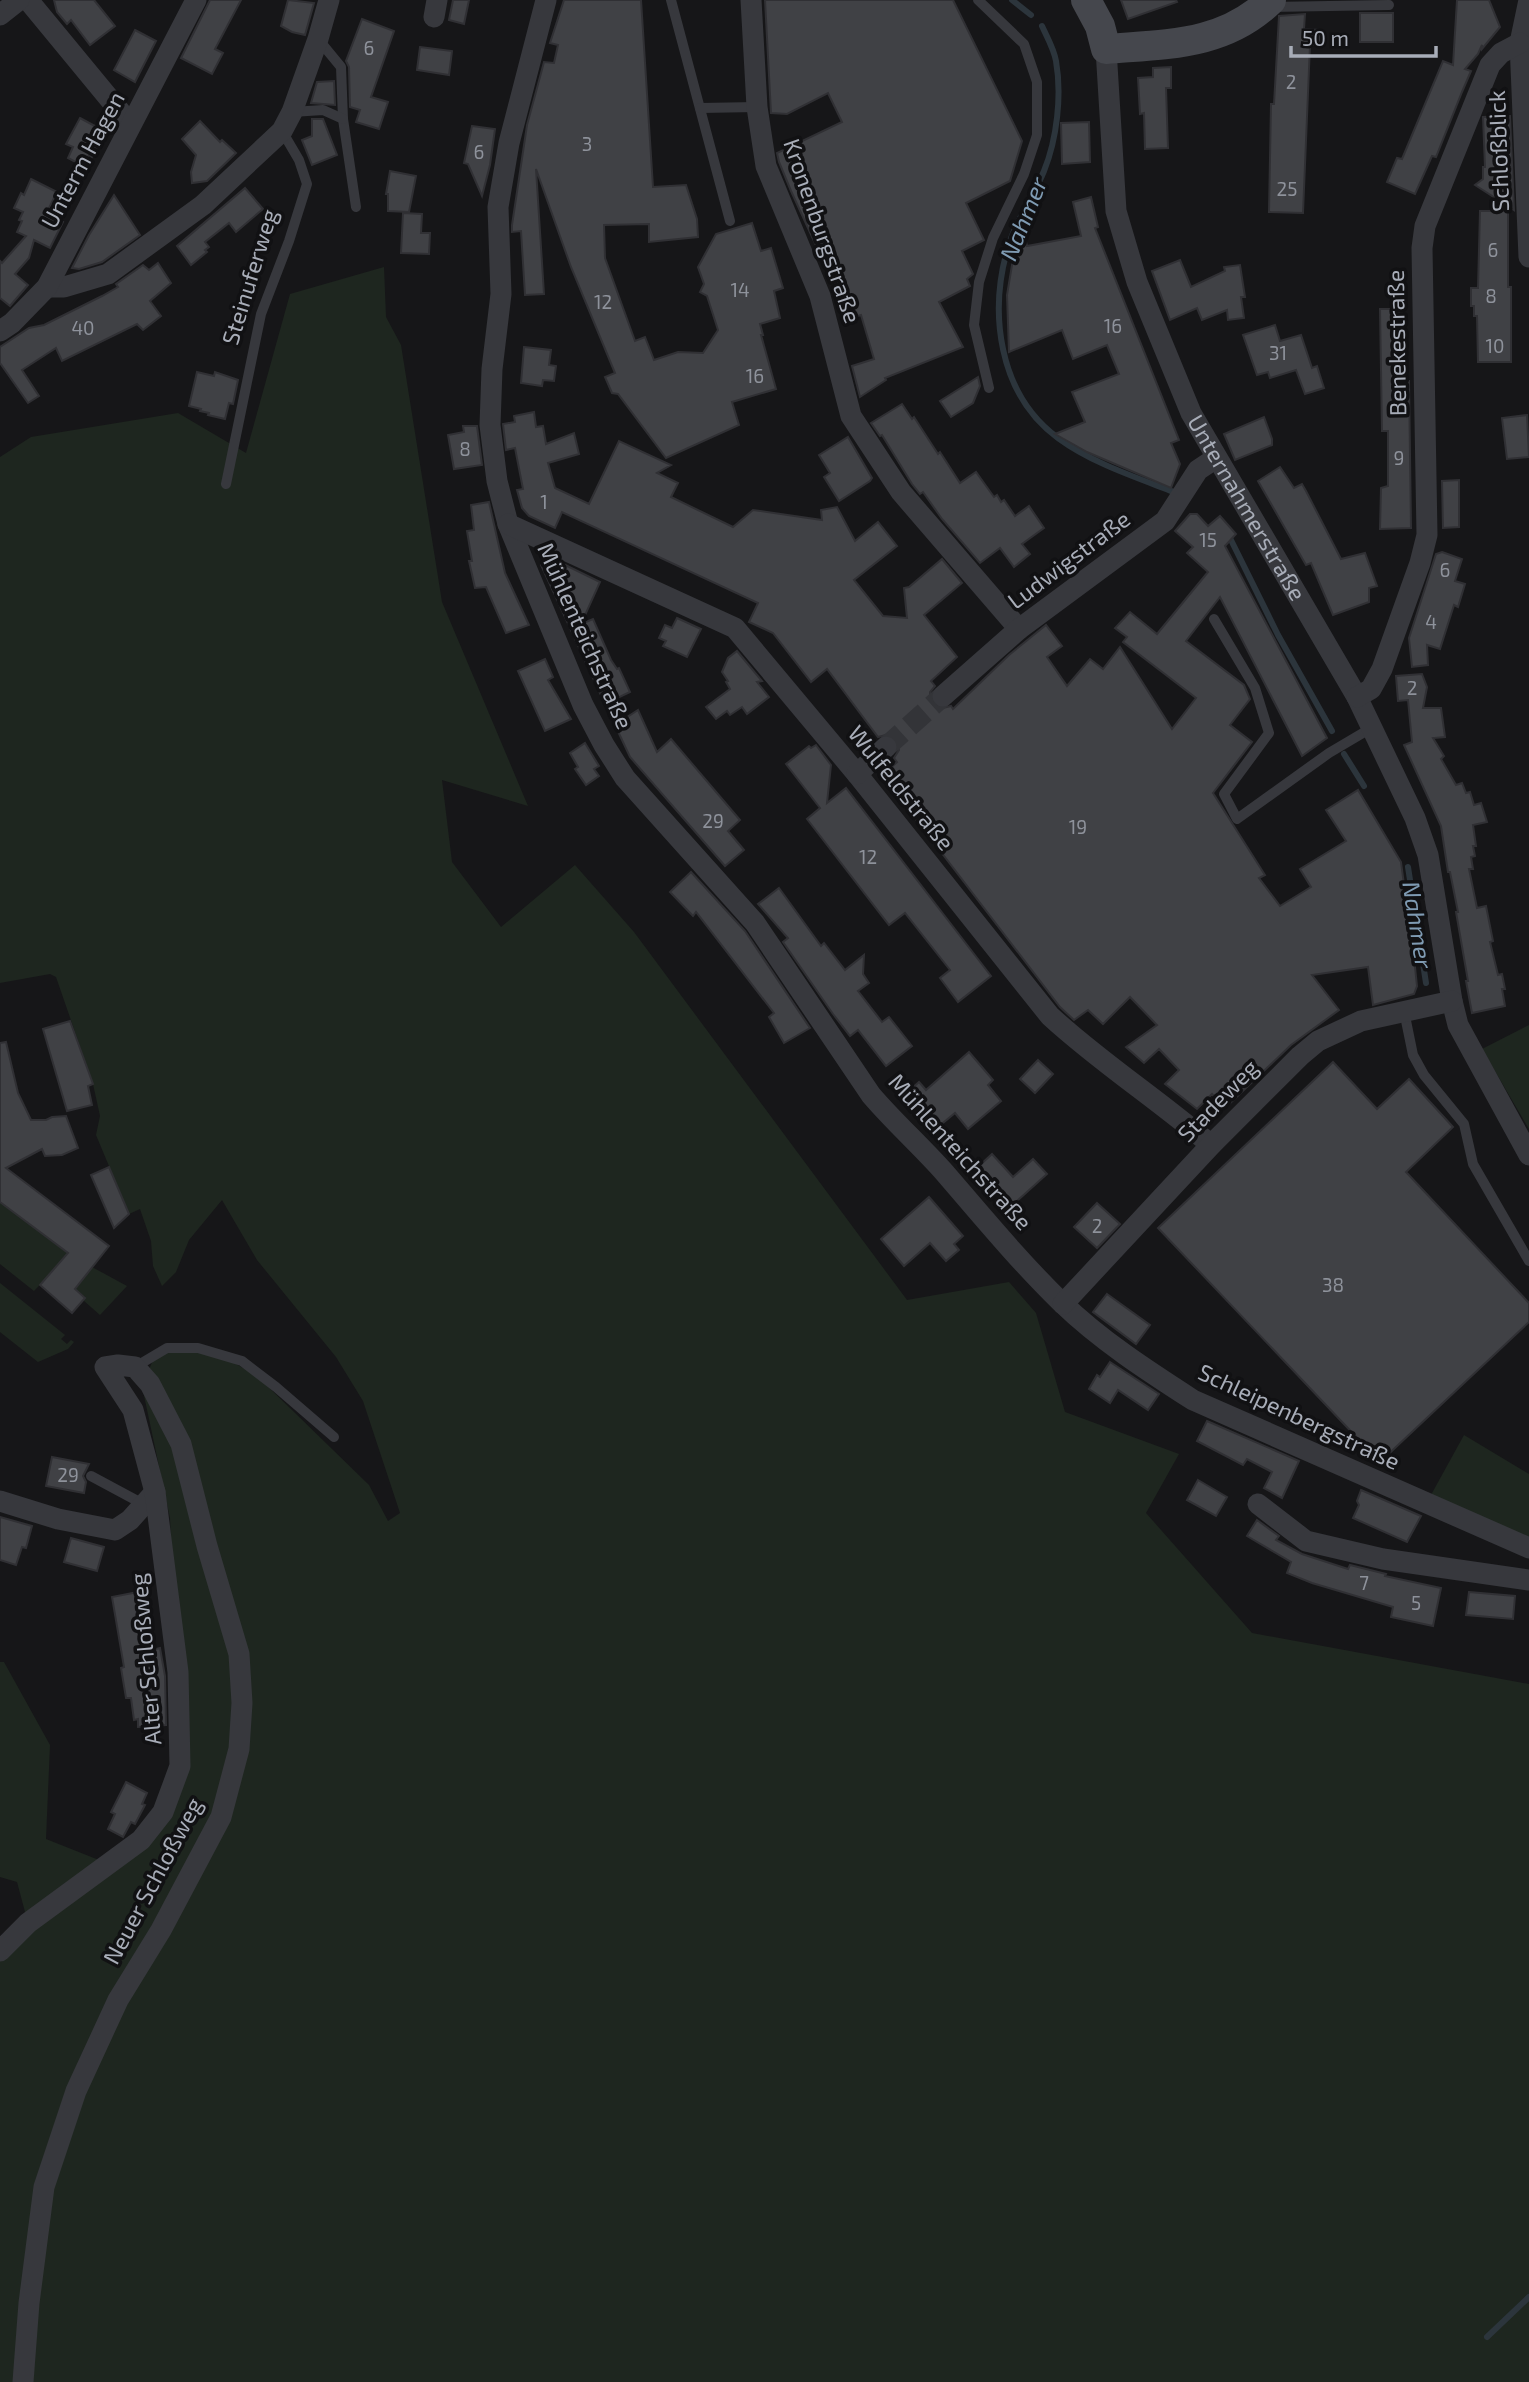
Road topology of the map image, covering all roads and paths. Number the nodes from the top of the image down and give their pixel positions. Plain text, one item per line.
1 (19, 0) edge
2 (28, 0) edge
3 (196, 0) edge
4 (329, 0) edge
5 (546, 0) edge
6 (671, 0) edge
7 (751, 0) edge
8 (978, 0) edge
9 (1086, 0) edge
10 (1529, 0) edge
11 (1267, 4) edge
12 (1389, 5) dead end
13 (0, 15) edge
14 (318, 39) junction
15 (1520, 43) junction
16 (1106, 49) junction
17 (757, 107) junction
18 (700, 108) junction
19 (343, 119) junction
20 (287, 121) junction
21 (132, 122) junction
22 (356, 207) dead end
23 (730, 221) dead end
24 (1529, 257) edge
25 (47, 287) junction
26 (0, 331) edge
27 (989, 388) dead end
28 (1216, 458) junction
29 (226, 484) dead end
30 (508, 524) junction
31 (1214, 619) dead end
32 (1019, 629) junction
33 (943, 696) tunnel mouth
34 (1357, 697) junction
35 (1373, 727) junction
36 (886, 747) tunnel mouth
37 (857, 774) junction
38 (1452, 1001) junction
39 (1404, 1011) junction
40 (1211, 1145) junction
41 (1529, 1155) edge
42 (1529, 1261) edge
43 (1063, 1304) junction
44 (135, 1367) junction
45 (334, 1437) dead end
46 (91, 1476) dead end
47 (150, 1498) junction
48 (0, 1501) edge
49 (1258, 1504) dead end
50 (1529, 1549) edge
51 (1529, 1580) edge
52 (0, 1951) edge
53 (23, 2382) edge

1 - 13 street
2 - 21 street
3 - 21 street, Unterm Hagen
4 - 14 street
5 - 30 street, Mühlenteichstraße
6 - 18 lane
7 - 17 street, Kronenburgstraße
8 - 27 lane
9 - 16 street, Unternahmerstraße
10 - 15 street
11 - 12 lane
11 - 16 street
14 - 19 lane
14 - 20 street
15 - 24 street, Schloßblick
15 - 34 street, Benekestraße
16 - 28 street, Unternahmerstraße
17 - 18 lane
17 - 32 street, Kronenburgstraße
18 - 23 lane
19 - 20 lane
19 - 22 lane
20 - 25 street
20 - 29 lane, Steinuferweg
21 - 25 street, Unterm Hagen
25 - 26 street, Unterm Hagen
28 - 32 street, Ludwigstraße
28 - 34 street, Unternahmerstraße
30 - 37 street, Wulfeldstraße
30 - 43 street, Mühlenteichstraße
31 - 35 lane
32 - 33 street, Ludwigstraße
34 - 35 street, Unternahmerstraße
35 - 38 street, Unternahmerstraße
36 - 37 street
37 - 40 street, Wulfeldstraße
38 - 39 street, Stadeweg
38 - 41 street, Unternahmerstraße
39 - 40 street, Stadeweg
39 - 42 lane
40 - 43 street, Stadeweg
43 - 50 street, Schleipenbergstraße
44 - 45 lane
44 - 47 street, Alter Schloßweg
44 - 53 street, Neuer Schloßweg
46 - 47 lane
47 - 48 street
47 - 52 street, Alter Schloßweg
49 - 51 street

